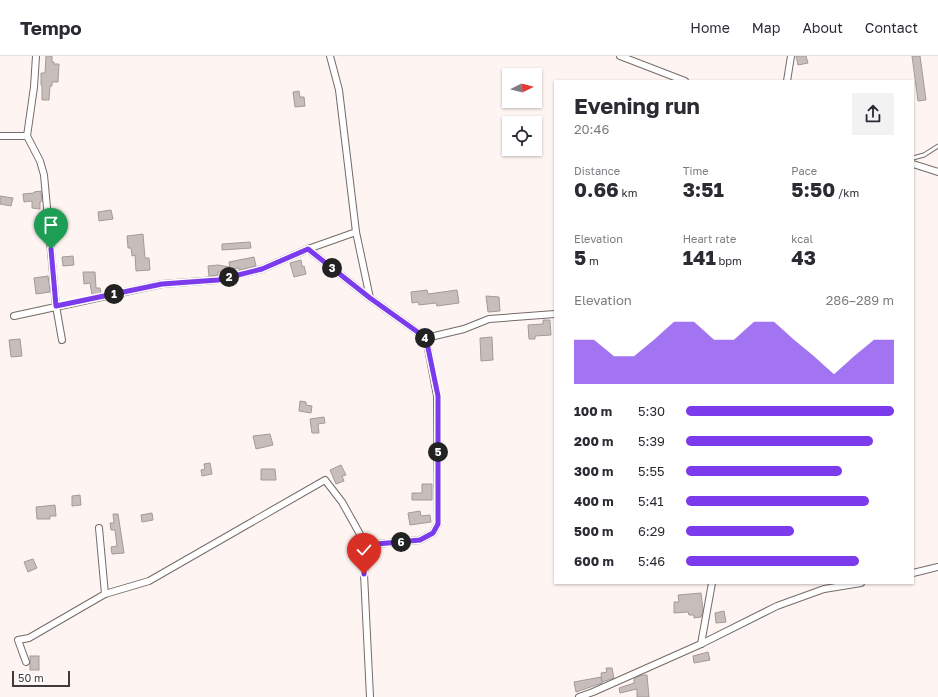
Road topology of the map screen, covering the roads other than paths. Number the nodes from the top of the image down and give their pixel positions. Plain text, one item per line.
1 (36, 56) edge
2 (330, 56) edge
3 (620, 56) edge
4 (791, 56) edge
5 (682, 80) edge
6 (787, 80) edge
7 (0, 136) edge
8 (27, 136) junction
9 (938, 146) edge
10 (914, 158) edge
11 (914, 164) edge
12 (938, 172) edge
13 (356, 232) junction
14 (308, 249) junction
15 (370, 298) junction
16 (56, 306) junction
17 (554, 314) edge
18 (14, 316) dead end
19 (426, 338) junction
20 (62, 340) dead end
21 (99, 528) dead end
22 (366, 545) junction
23 (938, 567) edge
24 (914, 572) edge
25 (712, 584) edge
26 (855, 584) edge
27 (105, 594) junction
28 (701, 644) junction
29 (26, 662) dead end
30 (593, 695) edge
31 (370, 697) edge
32 (579, 697) edge

1 - 8 street
2 - 13 street
3 - 5 street
4 - 6 street
7 - 8 street
8 - 16 street
9 - 10 lane
11 - 12 street
13 - 14 street
13 - 15 street
14 - 15 street
14 - 16 street
15 - 19 street
16 - 18 street
16 - 20 street
17 - 19 street
19 - 22 street
21 - 27 street
22 - 27 street
22 - 31 street
23 - 24 street
25 - 28 street
26 - 28 street
27 - 29 street
28 - 30 street
30 - 32 street

